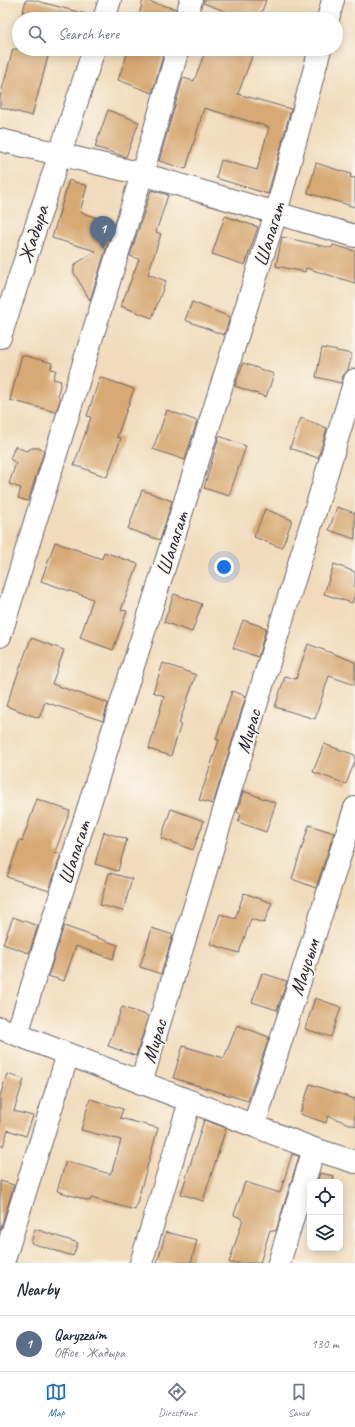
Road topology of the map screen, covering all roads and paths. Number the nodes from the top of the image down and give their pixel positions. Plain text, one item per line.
1 (110, 0) edge
2 (191, 0) edge
3 (333, 0) edge
4 (106, 12) edge
5 (188, 12) edge
6 (330, 12) edge
7 (92, 56) edge
8 (176, 56) edge
9 (318, 56) edge
10 (0, 140) edge
11 (59, 154) junction
12 (142, 174) junction
13 (276, 213) junction
14 (355, 236) edge
15 (0, 337) edge
16 (355, 380) edge
17 (0, 636) edge
18 (355, 808) edge
19 (8, 1031) edge
20 (68, 1054) junction
21 (141, 1083) junction
22 (190, 1101) junction
23 (254, 1125) junction
24 (314, 1149) junction
25 (355, 1162) edge
26 (3, 1263) edge
27 (141, 1263) edge
28 (279, 1263) edge

1 - 4 street
2 - 5 street
3 - 6 street
7 - 11 street, Жадыра
8 - 12 street
9 - 13 street, Шапагат
10 - 11 street
11 - 12 street
11 - 15 street, Жадыра
12 - 13 street
12 - 17 street
13 - 14 street
13 - 19 street, Шапагат
16 - 21 street, Мирас
18 - 23 street, Маусым
19 - 20 street
20 - 21 street
20 - 26 street
21 - 22 street
22 - 23 street
22 - 27 street
23 - 24 street
24 - 25 street
24 - 28 street

